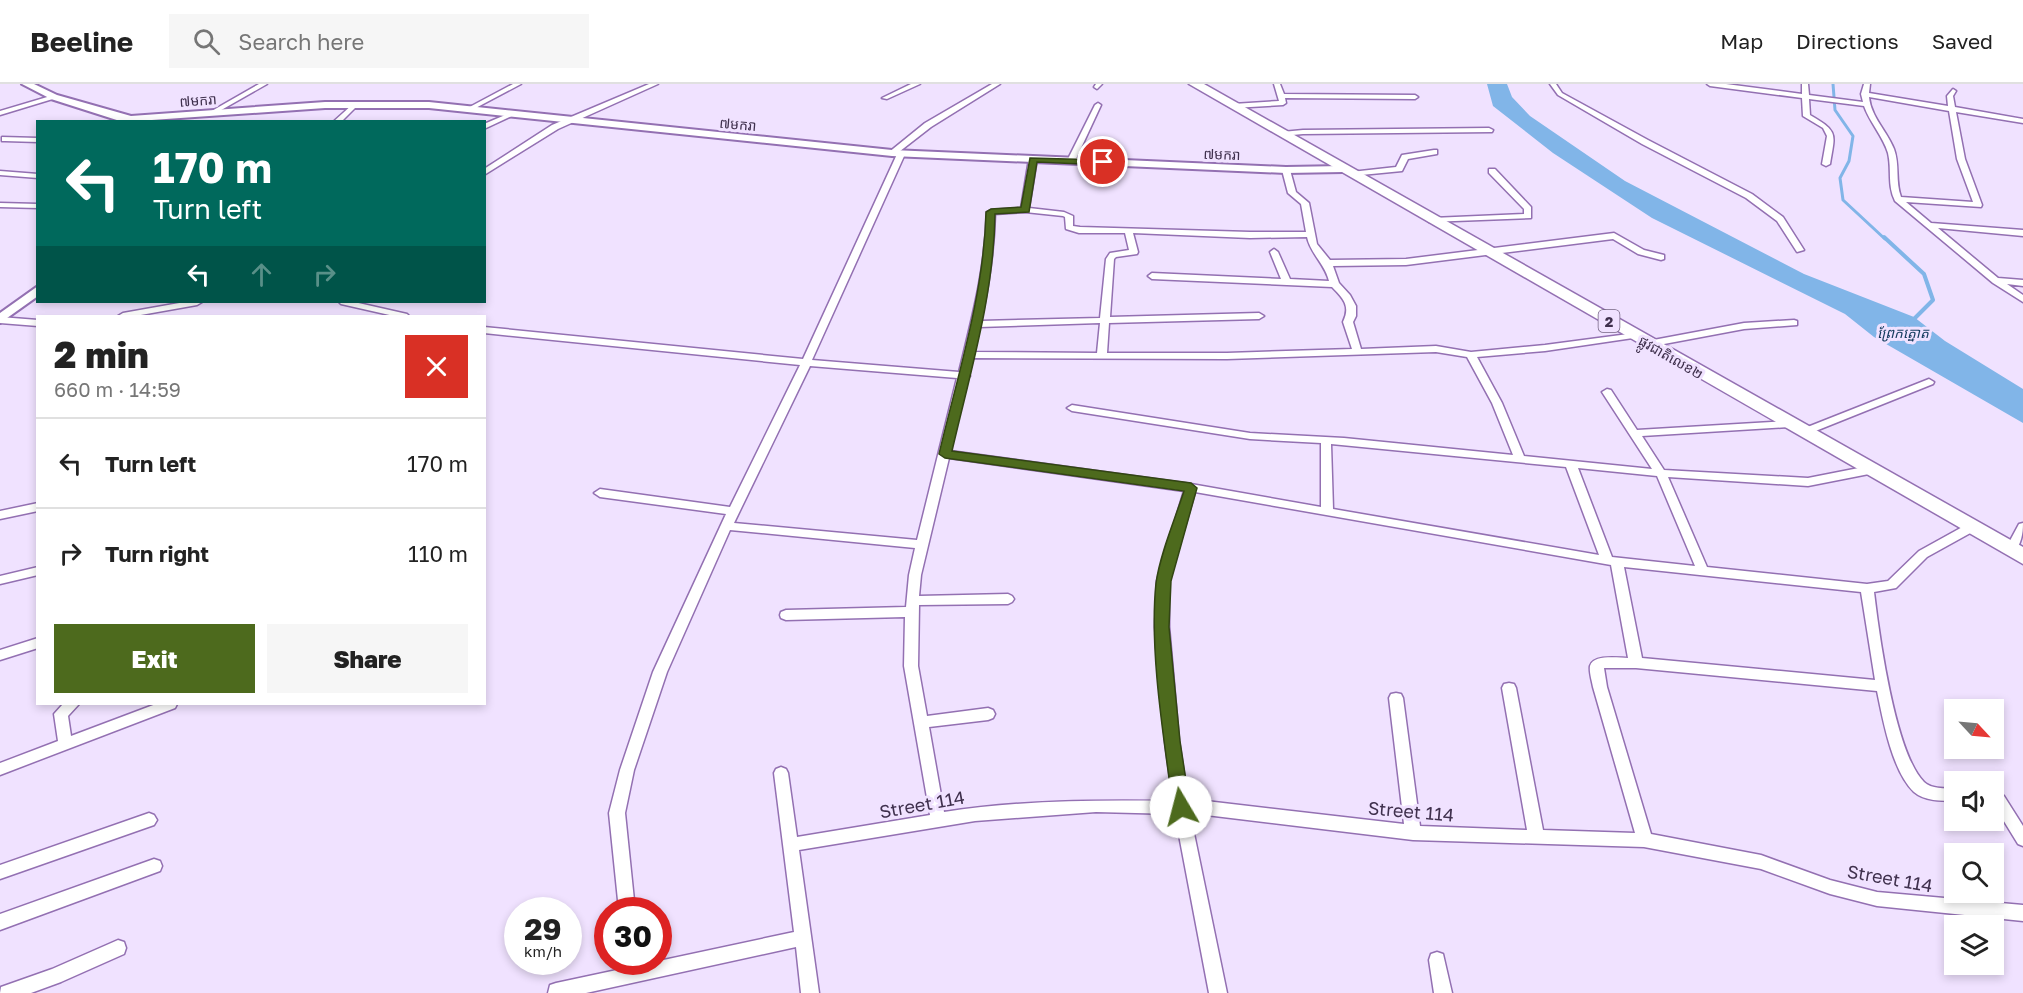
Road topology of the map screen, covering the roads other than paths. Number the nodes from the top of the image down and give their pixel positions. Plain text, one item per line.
1 (27, 84) edge
2 (264, 84) edge
3 (518, 84) edge
4 (655, 84) edge
5 (917, 84) edge
6 (997, 84) edge
7 (1195, 84) edge
8 (1277, 84) edge
9 (1553, 84) edge
10 (1710, 84) edge
11 (1805, 84) edge
12 (1867, 84) edge
13 (1953, 91) dead end
14 (1864, 94) junction
15 (1281, 96) junction
16 (1415, 96) dead end
17 (1805, 96) junction
18 (54, 97) junction
19 (885, 98) dead end
20 (1866, 104) junction
21 (355, 105) junction
22 (1098, 105) dead end
23 (1233, 106) junction
24 (1952, 109) junction
25 (468, 110) junction
26 (214, 112) junction
27 (0, 113) edge
28 (512, 114) junction
29 (130, 120) edge
30 (338, 120) edge
31 (567, 121) junction
32 (2023, 121) edge
33 (486, 126) edge
34 (1489, 130) dead end
35 (1282, 135) junction
36 (5, 139) dead end
37 (36, 140) edge
38 (1434, 152) dead end
39 (896, 153) junction
40 (1033, 159) junction
41 (1071, 161) junction
42 (1826, 164) dead end
43 (1286, 170) junction
44 (1347, 171) junction
45 (1492, 171) dead end
46 (486, 172) edge
47 (0, 173) edge
48 (36, 177) edge
49 (1898, 199) junction
50 (0, 205) edge
51 (36, 206) edge
52 (1025, 210) junction
53 (1432, 220) junction
54 (1932, 225) junction
55 (1128, 230) junction
56 (2023, 233) edge
57 (1310, 234) junction
58 (1800, 250) dead end
59 (1274, 252) dead end
60 (1490, 254) junction
61 (1661, 257) dead end
62 (1327, 263) junction
63 (1152, 276) dead end
64 (1286, 281) junction
65 (1996, 281) junction
66 (2023, 283) edge
67 (1334, 284) junction
68 (36, 292) edge
69 (2023, 299) edge
70 (192, 303) edge
71 (348, 303) edge
72 (128, 315) edge
73 (400, 315) edge
74 (1259, 316) dead end
75 (0, 319) edge
76 (1104, 320) junction
77 (36, 323) edge
78 (1794, 323) dead end
79 (974, 324) junction
80 (486, 330) edge
81 (1633, 335) junction
82 (1648, 344) junction
83 (1357, 350) junction
84 (1102, 354) junction
85 (967, 355) junction
86 (1471, 355) junction
87 (806, 363) junction
88 (965, 375) junction
89 (1929, 382) dead end
90 (1607, 392) dead end
91 (1072, 408) dead end
92 (1796, 428) junction
93 (1636, 433) junction
94 (1326, 440) junction
95 (945, 454) junction
96 (1520, 459) junction
97 (1571, 465) junction
98 (1869, 470) junction
99 (1661, 473) junction
100 (1191, 488) junction
101 (600, 493) dead end
102 (36, 507) edge
103 (734, 511) junction
104 (1327, 511) junction
105 (0, 515) edge
106 (726, 526) junction
107 (2023, 527) edge
108 (1970, 528) junction
109 (923, 545) junction
110 (2017, 554) edge
111 (1612, 560) junction
112 (36, 571) edge
113 (1703, 571) junction
114 (0, 580) edge
115 (1867, 588) junction
116 (1008, 599) dead end
117 (912, 607) junction
118 (786, 615) dead end
119 (36, 644) edge
120 (0, 655) edge
121 (1636, 663) junction
122 (1882, 686) junction
123 (1509, 688) dead end
124 (1396, 698) dead end
125 (71, 705) edge
126 (167, 705) edge
127 (988, 714) dead end
128 (920, 723) junction
129 (65, 743) junction
130 (0, 769) edge
131 (781, 773) dead end
132 (1944, 794) edge
133 (1181, 807) junction
134 (2004, 809) edge
135 (939, 819) junction
136 (149, 820) dead end
137 (1413, 833) junction
138 (1536, 836) junction
139 (2023, 839) edge
140 (1644, 840) junction
141 (790, 845) junction
142 (154, 866) dead end
143 (0, 872) edge
144 (626, 897) edge
145 (2023, 913) edge
146 (0, 922) edge
147 (802, 938) junction
148 (118, 948) dead end
149 (1437, 960) dead end
150 (672, 961) edge
151 (607, 975) edge
152 (556, 991) dead end
153 (8, 993) edge
154 (810, 993) edge
155 (1218, 993) edge
156 (1443, 993) edge

1 - 18 street
2 - 26 street
3 - 25 street
4 - 31 street
5 - 19 street
6 - 39 street
7 - 23 highway, ផ្លូវជាតិលេខ២ / 2
8 - 15 street
9 - 58 street
10 - 17 street
11 - 17 street
12 - 14 street
13 - 24 street
14 - 20 street
14 - 24 street
15 - 16 street
15 - 23 street
17 - 20 street
17 - 42 street
18 - 27 street
18 - 29 street
20 - 49 street
21 - 25 street, ៧មករា
21 - 26 street, ៧មករា
21 - 30 street
22 - 41 street
23 - 35 highway, ផ្លូវជាតិលេខ២ / 2
24 - 32 street
24 - 49 street
25 - 28 street, ៧មករា
26 - 29 street, ៧មករា
28 - 31 street, ៧មករា
28 - 33 street
31 - 39 street, ៧មករា
31 - 46 street
34 - 35 street
35 - 44 highway, ផ្លូវជាតិលេខ២ / 2
36 - 37 street
38 - 44 street
39 - 40 street, ៧មករា
39 - 87 street
40 - 41 street, ៧មករា
40 - 52 street
41 - 43 street, ៧មករា
43 - 44 street, ៧មករា
43 - 57 street
44 - 53 highway, ផ្លូវជាតិលេខ២ / 2
45 - 53 street
47 - 48 street
49 - 54 street
50 - 51 street
52 - 55 street
52 - 79 street
53 - 60 highway, ផ្លូវជាតិលេខ២ / 2
54 - 56 street
54 - 65 street
55 - 57 street
55 - 76 street
57 - 62 street
59 - 64 street
60 - 61 street
60 - 62 street
60 - 81 highway, ផ្លូវជាតិលេខ២ / 2
62 - 67 street
63 - 64 street
64 - 67 street
65 - 66 street
65 - 69 street
67 - 83 street
68 - 75 street
70 - 72 street
71 - 73 street
74 - 76 street
75 - 77 street
76 - 79 street
76 - 84 street
78 - 82 street
79 - 85 street
80 - 87 street
81 - 82 highway, ផ្លូវជាតិលេខ២ / 2
81 - 86 street
82 - 92 highway, ផ្លូវជាតិលេខ២ / 2
83 - 84 street
83 - 86 street
84 - 85 street
85 - 88 street
86 - 96 street
87 - 88 street
87 - 103 street
88 - 95 street
89 - 92 street
90 - 93 street
91 - 94 street
92 - 93 street
92 - 98 highway, ផ្លូវជាតិលេខ២ / 2
93 - 99 street
94 - 96 street
94 - 104 street
95 - 100 street
95 - 109 street
96 - 97 street
97 - 99 street
97 - 111 street
98 - 99 street
98 - 108 highway, ផ្លូវជាតិលេខ២ / 2
99 - 113 street
100 - 104 street
100 - 133 street
101 - 103 street
102 - 105 street
103 - 106 street
104 - 111 street
106 - 109 street
106 - 144 street
107 - 110 street
108 - 110 highway, ផ្លូវជាតិលេខ២ / 2
108 - 115 street
109 - 117 street
111 - 113 street
111 - 121 street
112 - 114 street
113 - 115 street
115 - 122 street
116 - 117 street
117 - 118 street
117 - 128 street
119 - 120 street
121 - 122 street
121 - 140 street
122 - 132 street
123 - 138 street
124 - 137 street
125 - 129 street
126 - 129 street
127 - 128 street
128 - 135 street
129 - 130 street
131 - 141 street
133 - 135 street, Street 114
133 - 137 street, Street 114
133 - 155 street
134 - 139 street
135 - 141 street, Street 114
136 - 143 street
137 - 138 street, Street 114
138 - 140 street, Street 114
140 - 145 street, Street 114
141 - 147 street
142 - 146 street
147 - 150 street
147 - 154 street
148 - 153 street
149 - 156 street
151 - 152 street

